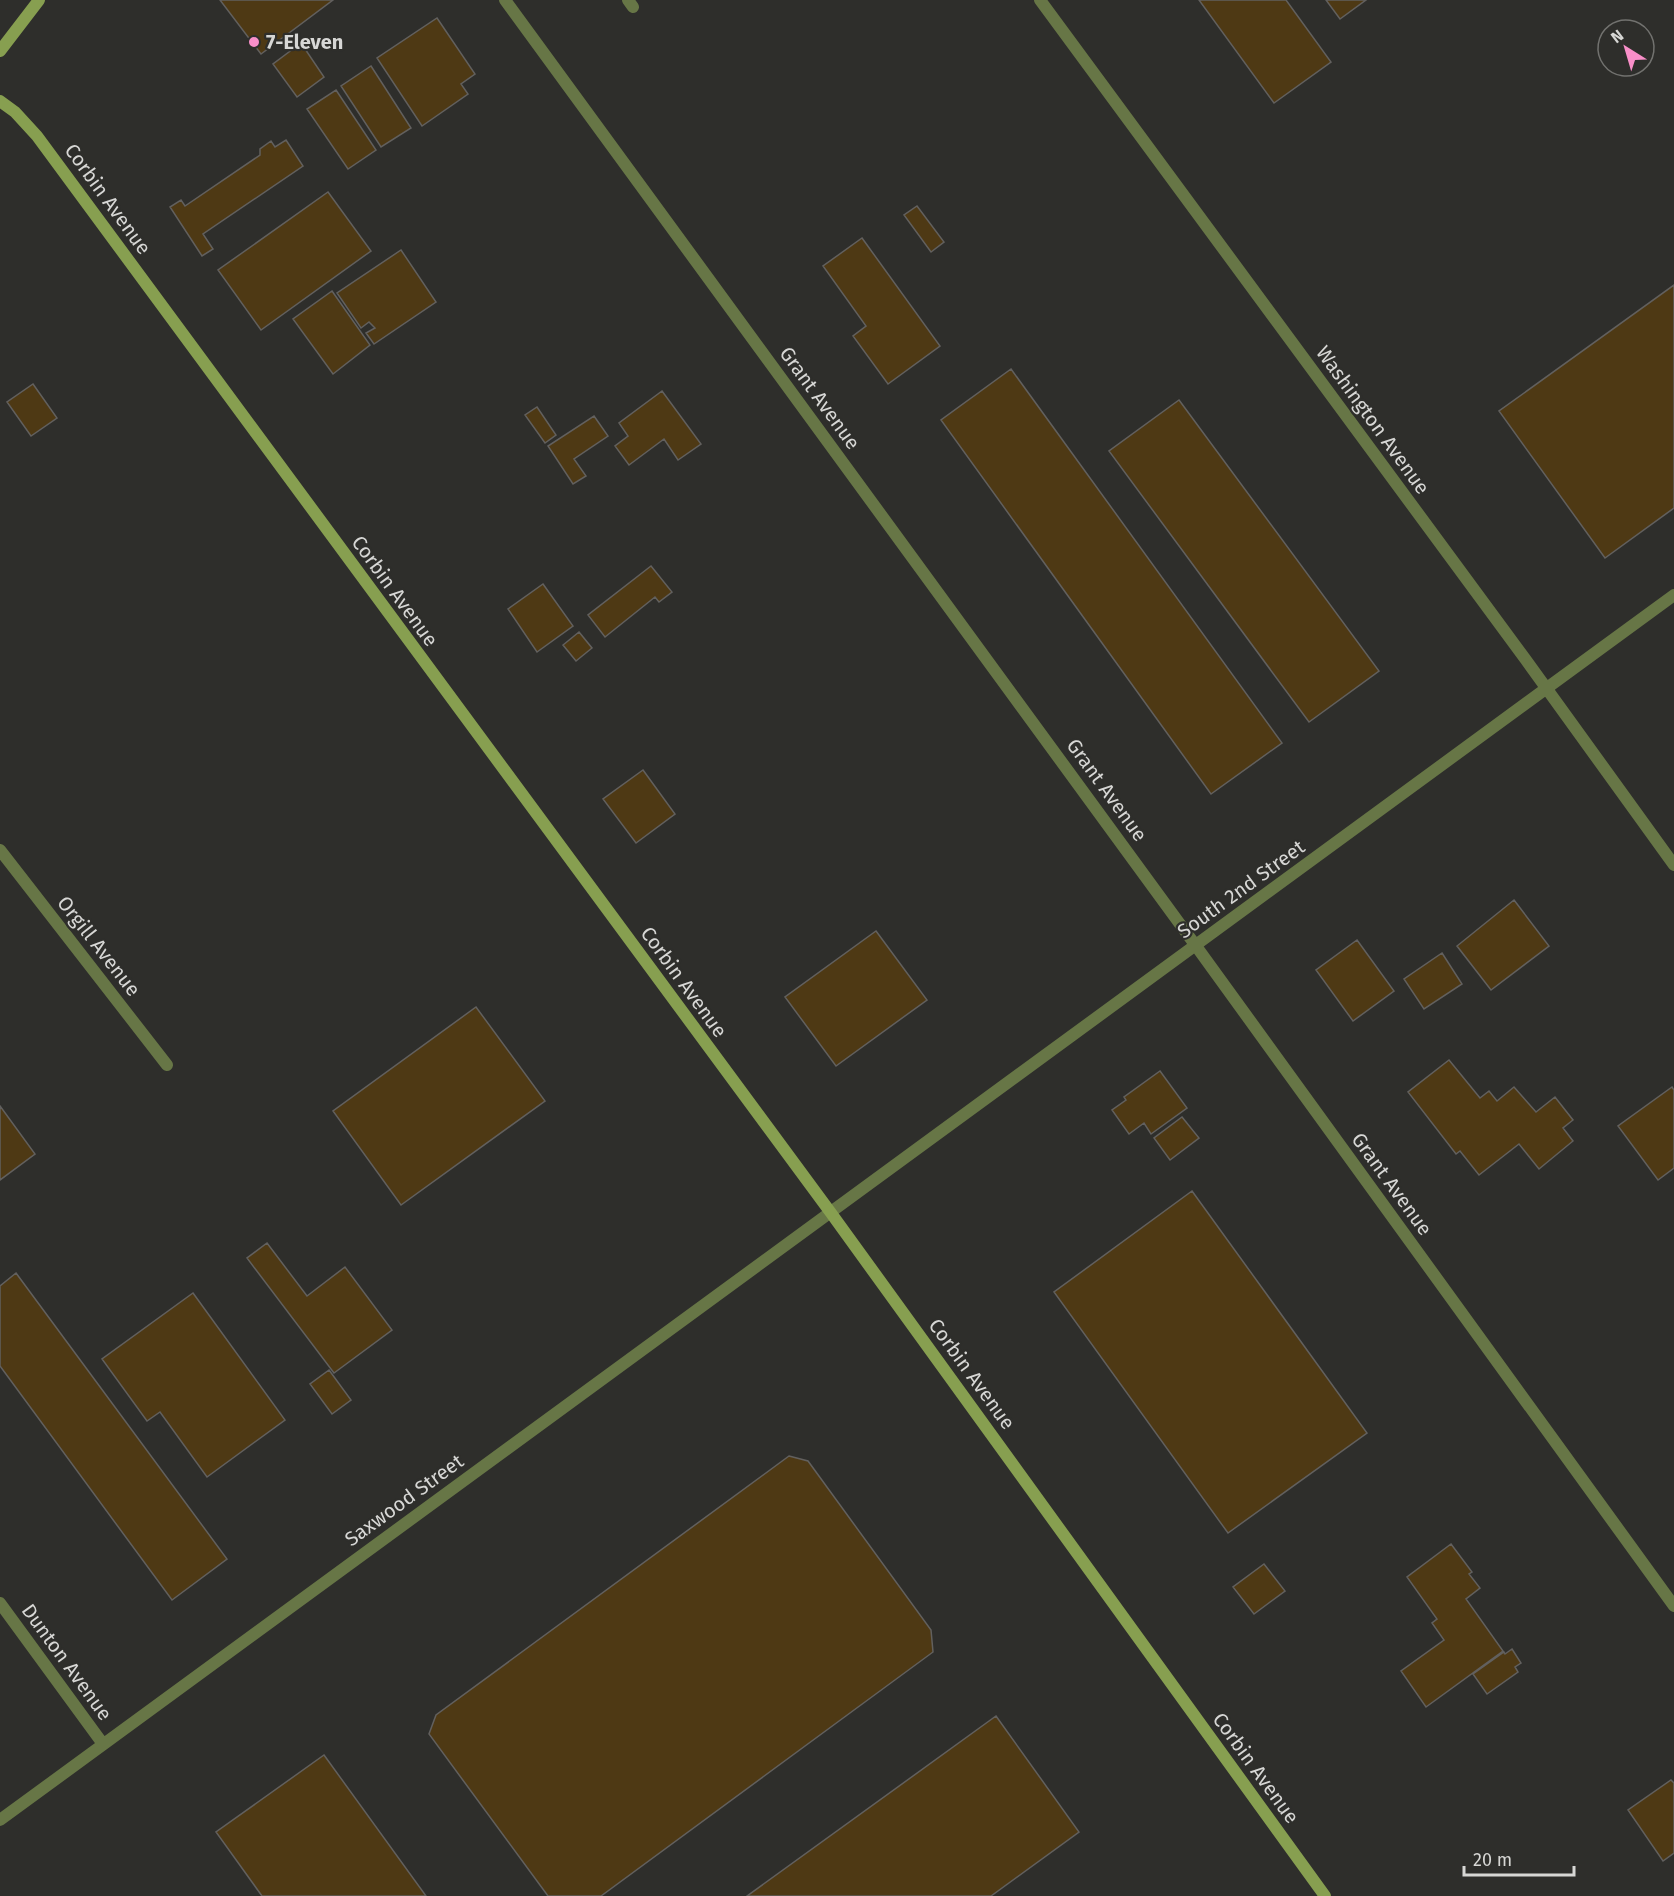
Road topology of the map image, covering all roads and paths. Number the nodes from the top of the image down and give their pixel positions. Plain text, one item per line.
1 (39, 0) edge
2 (505, 0) edge
3 (1040, 0) edge
4 (0, 51) edge
5 (0, 101) edge
6 (1674, 595) edge
7 (1547, 688) junction
8 (0, 850) edge
9 (1674, 865) edge
10 (1197, 946) junction
11 (167, 1065) dead end
12 (831, 1213) junction
13 (0, 1603) edge
14 (1674, 1606) edge
15 (103, 1744) junction
16 (0, 1820) edge
17 (1325, 1896) edge

1 - 4 street
2 - 10 street, Grant Avenue
3 - 7 street, Washington Avenue
5 - 12 street, Corbin Avenue
6 - 7 street, South 2nd Street
7 - 9 street, Washington Avenue
7 - 10 street, South 2nd Street
8 - 11 street, Orgill Avenue
10 - 12 street, South 2nd Street
10 - 14 street, Grant Avenue
12 - 15 street, Saxwood Street
12 - 17 street, Corbin Avenue
13 - 15 street, Dunton Avenue
15 - 16 street, Saxwood Street

